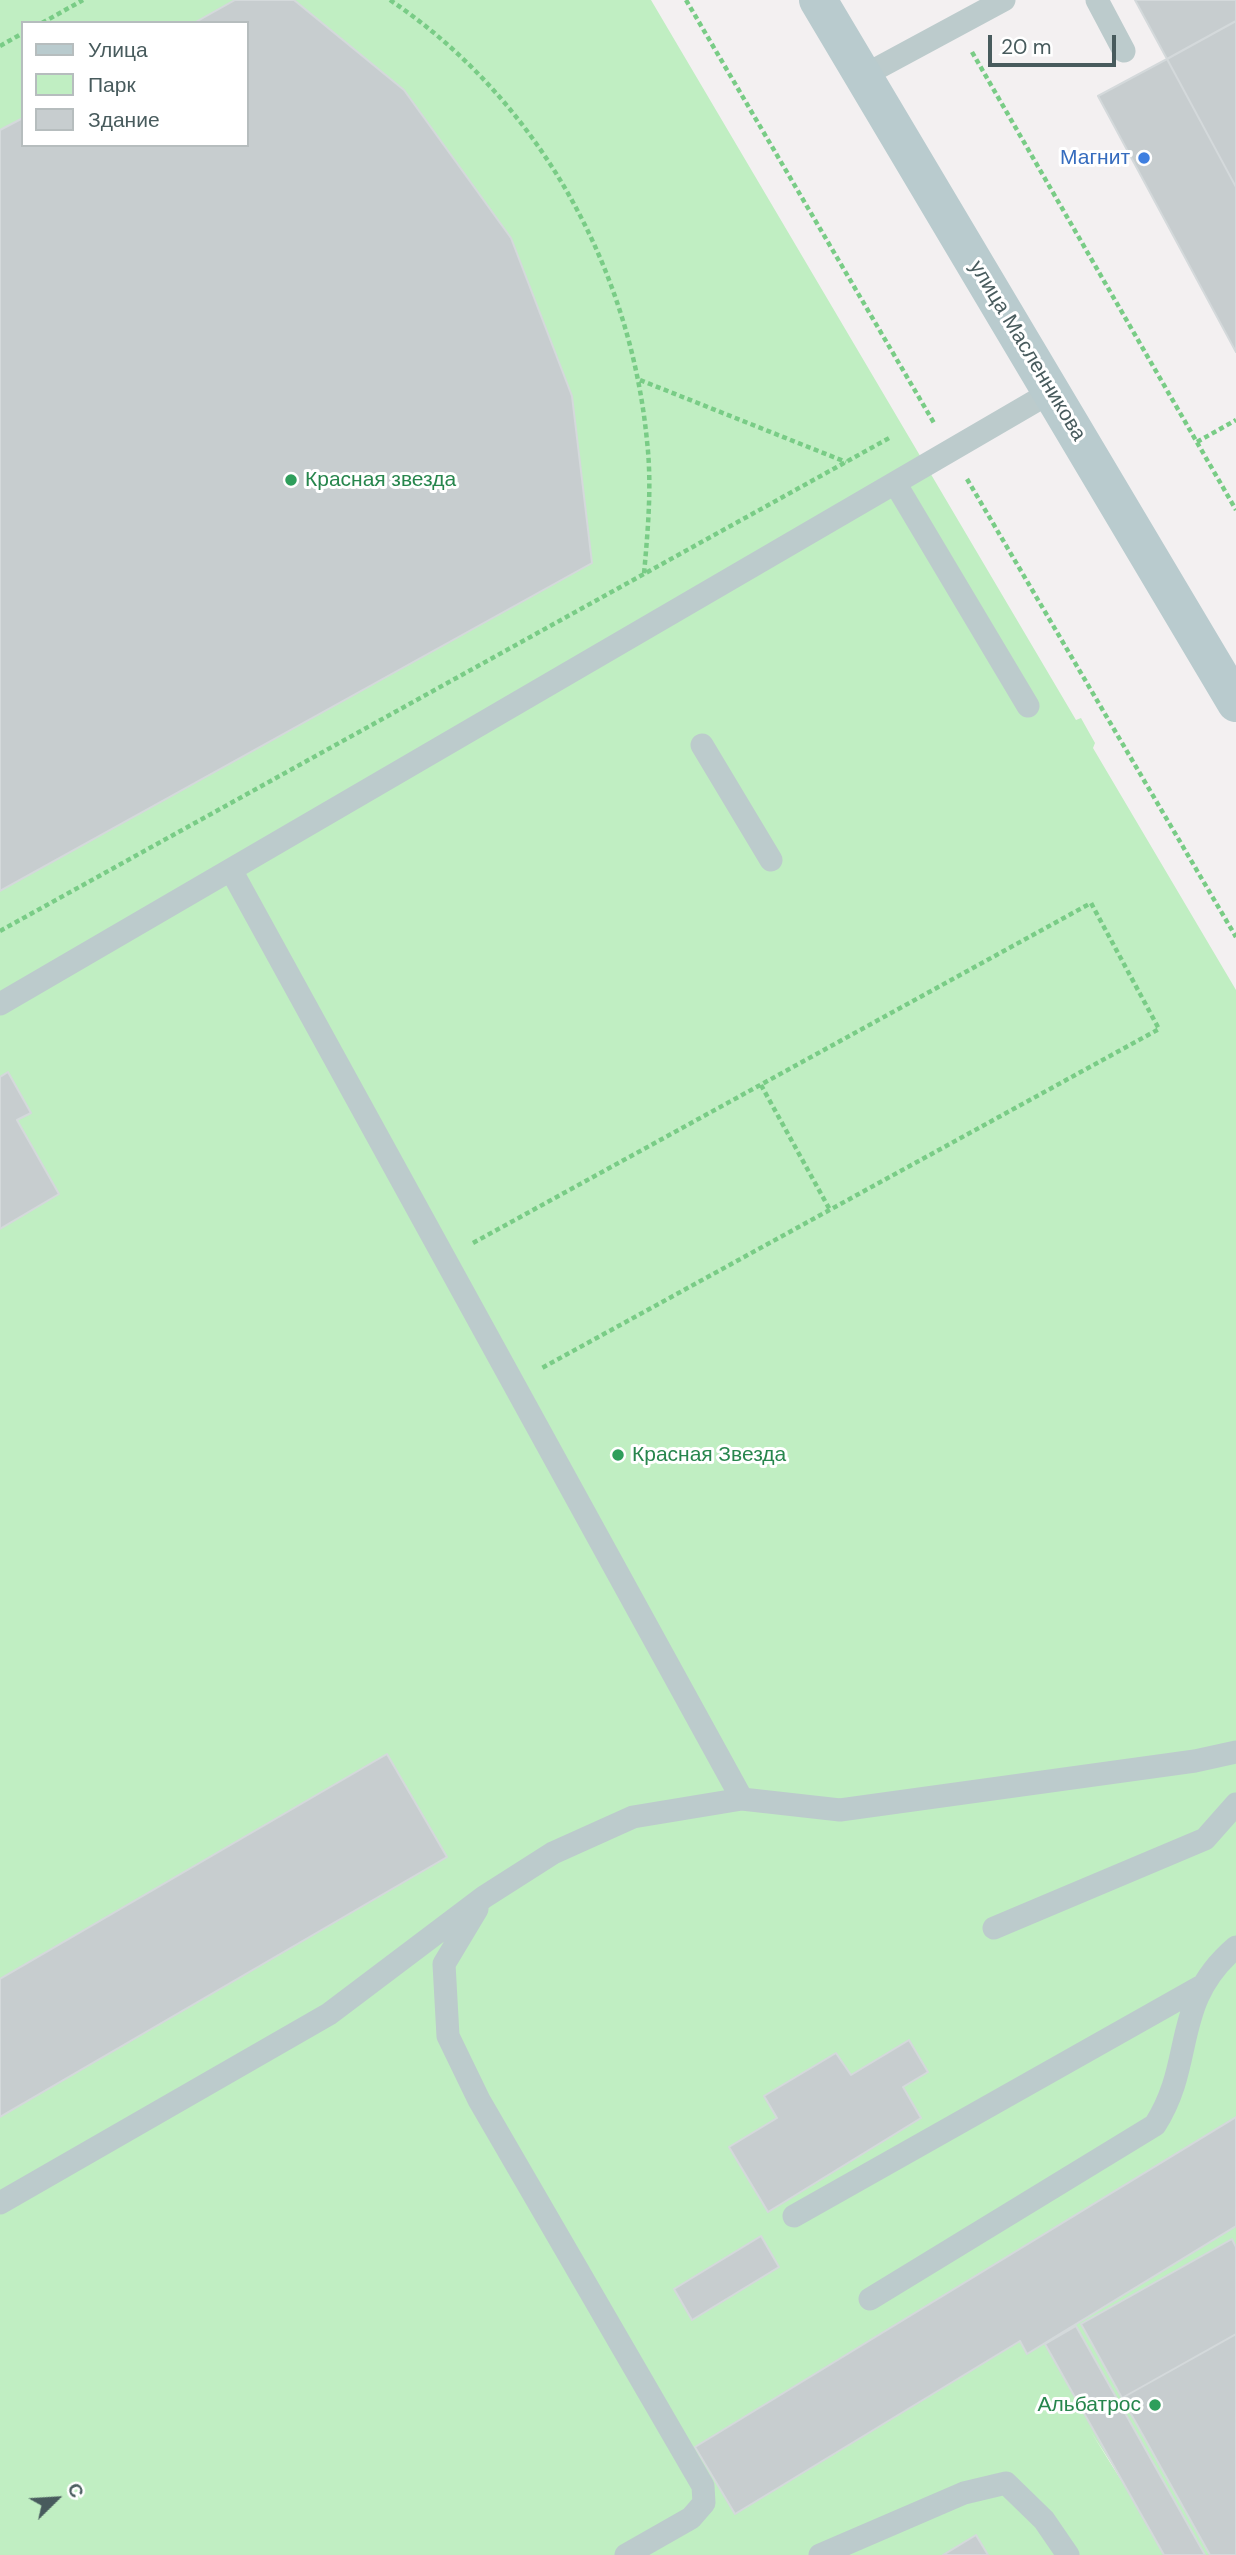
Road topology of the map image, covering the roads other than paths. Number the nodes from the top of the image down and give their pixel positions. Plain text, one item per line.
1 (818, 0) edge
2 (1004, 0) edge
3 (1097, 0) edge
4 (1124, 51) dead end
5 (863, 76) junction
6 (1051, 392) junction
7 (895, 483) junction
8 (1236, 703) edge
9 (1028, 706) dead end
10 (702, 745) dead end
11 (771, 860) dead end
12 (231, 870) junction
13 (0, 1004) edge
14 (1236, 1752) edge
15 (742, 1799) junction
16 (1236, 1804) edge
17 (484, 1897) junction
18 (994, 1928) dead end
19 (1236, 1947) edge
20 (1200, 1987) junction
21 (0, 2203) edge
22 (794, 2216) dead end
23 (870, 2299) dead end
24 (626, 2555) edge
25 (820, 2555) edge
26 (1068, 2555) edge

1 - 5 main road, улица Масленникова
2 - 5 lane
3 - 4 lane
5 - 6 main road, улица Масленникова
6 - 7 lane
6 - 8 main road, улица Масленникова
7 - 9 lane
7 - 12 lane
10 - 11 lane
12 - 13 lane
12 - 15 lane
14 - 15 lane
15 - 17 lane
16 - 18 lane
17 - 21 lane
17 - 24 lane
19 - 20 lane
20 - 22 lane
20 - 23 lane
25 - 26 lane

